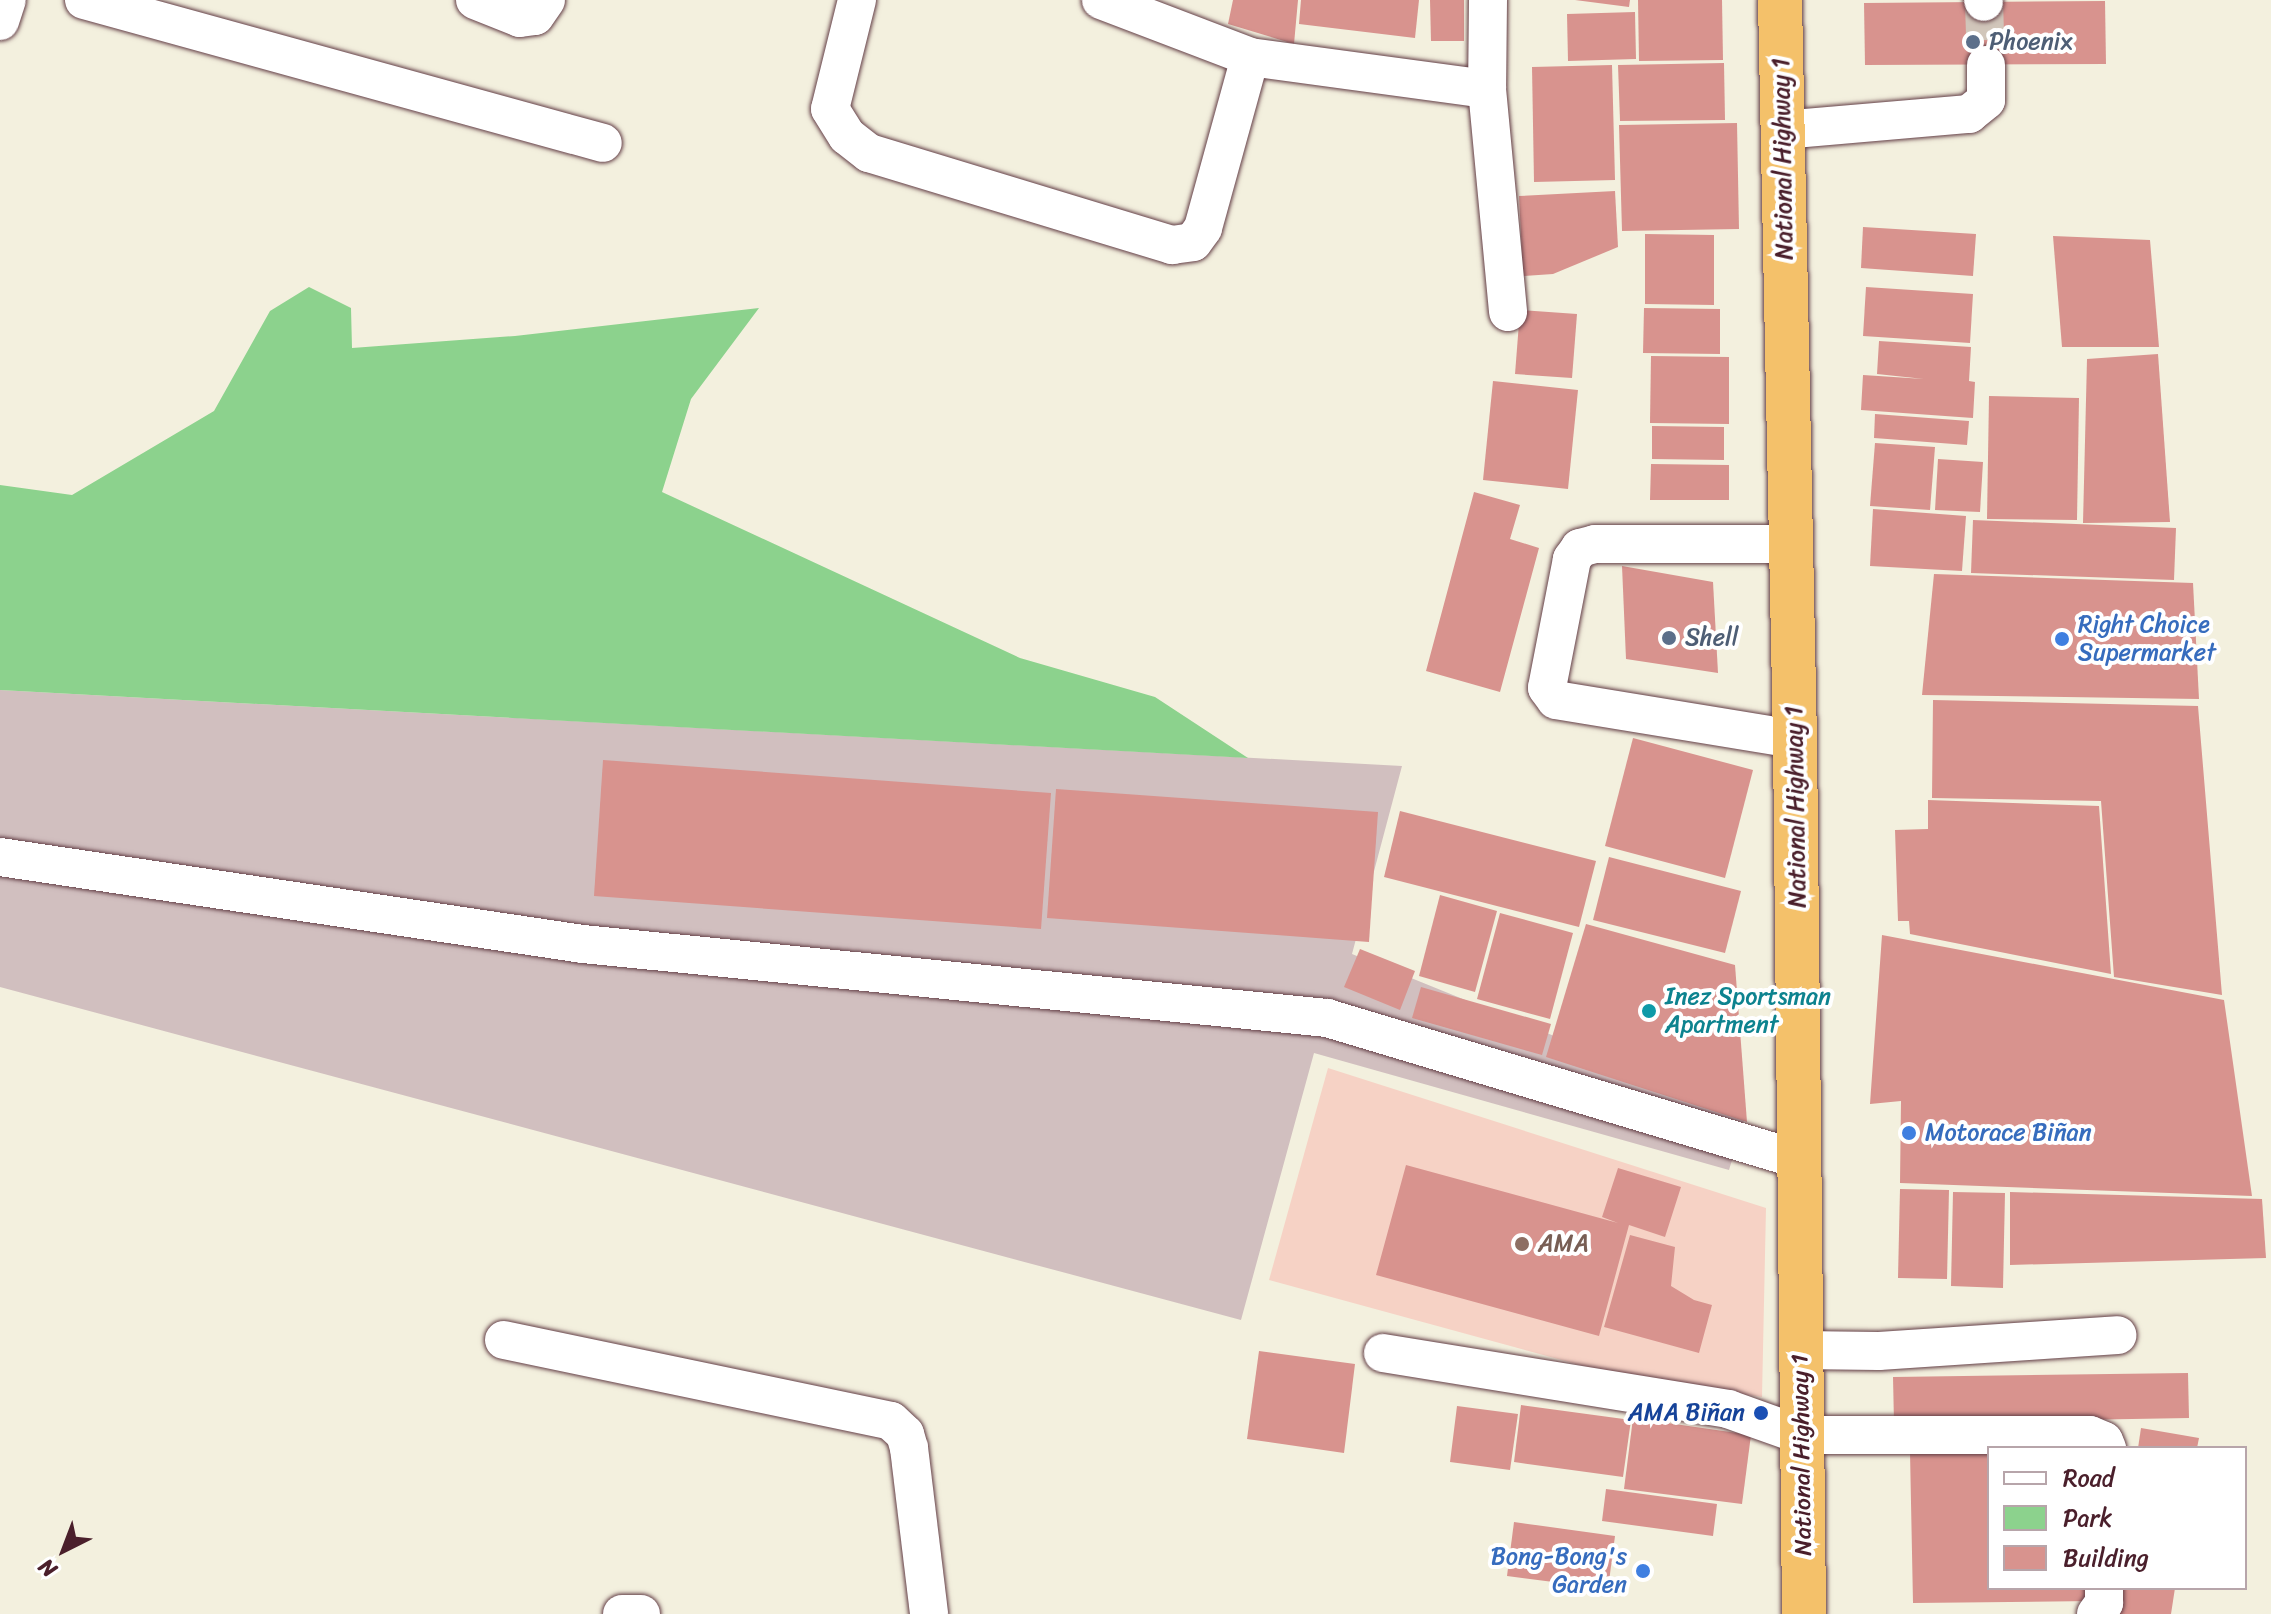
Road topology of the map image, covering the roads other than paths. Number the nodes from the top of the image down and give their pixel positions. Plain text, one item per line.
1 (7, 0) edge
2 (84, 0) edge
3 (475, 0) edge
4 (546, 0) edge
5 (857, 0) edge
6 (1101, 0) edge
7 (1488, 0) edge
8 (1780, 0) edge
9 (0, 21) edge
10 (1250, 57) junction
11 (1986, 65) tunnel mouth
12 (1487, 89) junction
13 (1782, 130) junction
14 (603, 143) dead end
15 (1508, 312) dead end
16 (1791, 544) junction
17 (1795, 739) junction
18 (0, 857) edge
19 (1800, 1160) junction
20 (2117, 1335) dead end
21 (504, 1340) dead end
22 (1800, 1350) junction
23 (1383, 1353) dead end
24 (1801, 1435) junction
25 (2106, 1446) edge
26 (2104, 1590) edge
27 (622, 1614) edge
28 (641, 1614) edge
29 (929, 1614) edge
30 (1804, 1614) edge
31 (2096, 1614) edge

1 - 9 street
2 - 14 street
3 - 4 street
5 - 10 street
6 - 10 street
7 - 12 street
8 - 13 highway, National Highway 1
10 - 12 street
11 - 13 street
12 - 15 street
13 - 16 highway, National Highway 1
16 - 17 highway, National Highway 1
16 - 17 street
17 - 19 highway, National Highway 1
18 - 19 street
19 - 22 highway, National Highway 1
20 - 22 street
21 - 29 street
22 - 24 highway, National Highway 1
23 - 24 street
24 - 25 street
24 - 30 highway, National Highway 1
26 - 31 street
27 - 28 street

